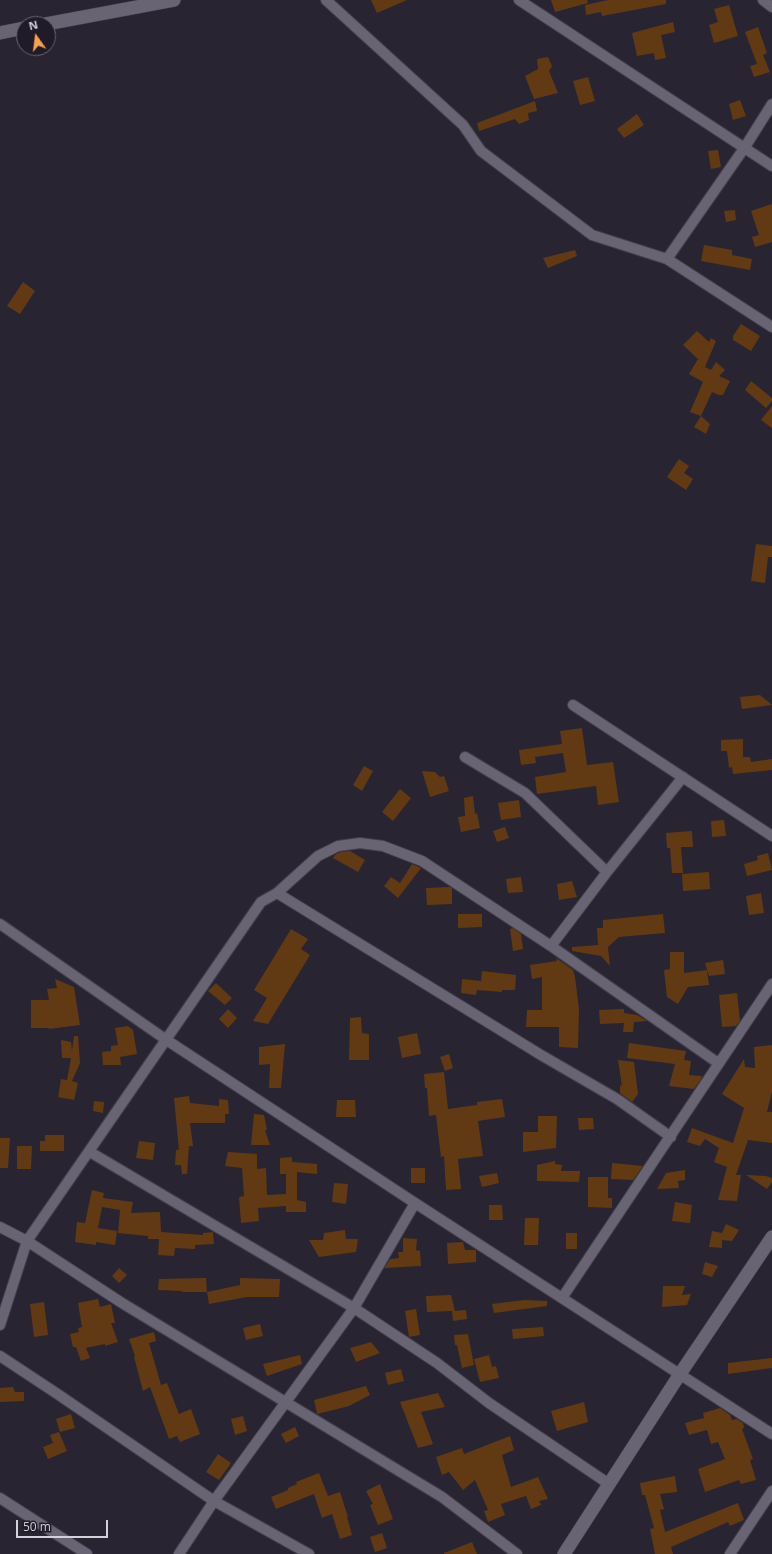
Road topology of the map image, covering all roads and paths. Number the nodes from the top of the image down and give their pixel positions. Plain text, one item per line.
1 (174, 0) edge
2 (326, 0) edge
3 (519, 0) edge
4 (763, 0) edge
5 (772, 7) edge
6 (56, 22) edge
7 (16, 30) edge
8 (0, 33) edge
9 (772, 104) edge
10 (744, 147) junction
11 (772, 166) edge
12 (667, 258) junction
13 (772, 327) edge
14 (573, 705) dead end
15 (465, 757) dead end
16 (683, 777) junction
17 (772, 836) edge
18 (607, 872) junction
19 (277, 893) junction
20 (0, 924) edge
21 (551, 946) junction
22 (772, 984) edge
23 (165, 1040) junction
24 (718, 1063) junction
25 (671, 1137) junction
26 (90, 1152) junction
27 (415, 1203) junction
28 (0, 1227) edge
29 (772, 1237) edge
30 (27, 1241) junction
31 (562, 1298) junction
32 (354, 1308) junction
33 (0, 1325) edge
34 (0, 1356) edge
35 (680, 1374) junction
36 (286, 1402) junction
37 (772, 1434) edge
38 (609, 1484) junction
39 (772, 1491) edge
40 (0, 1498) edge
41 (214, 1501) junction
42 (87, 1554) edge
43 (179, 1554) edge
44 (309, 1554) edge
45 (517, 1554) edge
46 (564, 1554) edge
47 (730, 1554) edge

1 - 6 street
2 - 12 street
3 - 10 street
4 - 5 street
7 - 8 street
9 - 10 street
10 - 11 street
10 - 12 street
12 - 13 street
14 - 16 street
15 - 18 street
16 - 17 street
16 - 18 street
18 - 21 street
19 - 21 street
19 - 23 street
19 - 25 street
20 - 23 street
21 - 24 street
22 - 24 street
23 - 26 street
23 - 27 street
24 - 25 street
25 - 31 street
26 - 30 street
26 - 32 street
27 - 31 street
27 - 32 street
28 - 30 street
29 - 35 street
30 - 33 street
30 - 36 street
31 - 35 street
32 - 36 street
32 - 38 street
34 - 41 street
35 - 37 street
35 - 38 street
36 - 41 street
36 - 45 street
38 - 46 street
39 - 47 street
40 - 42 street
41 - 43 street
41 - 44 street

